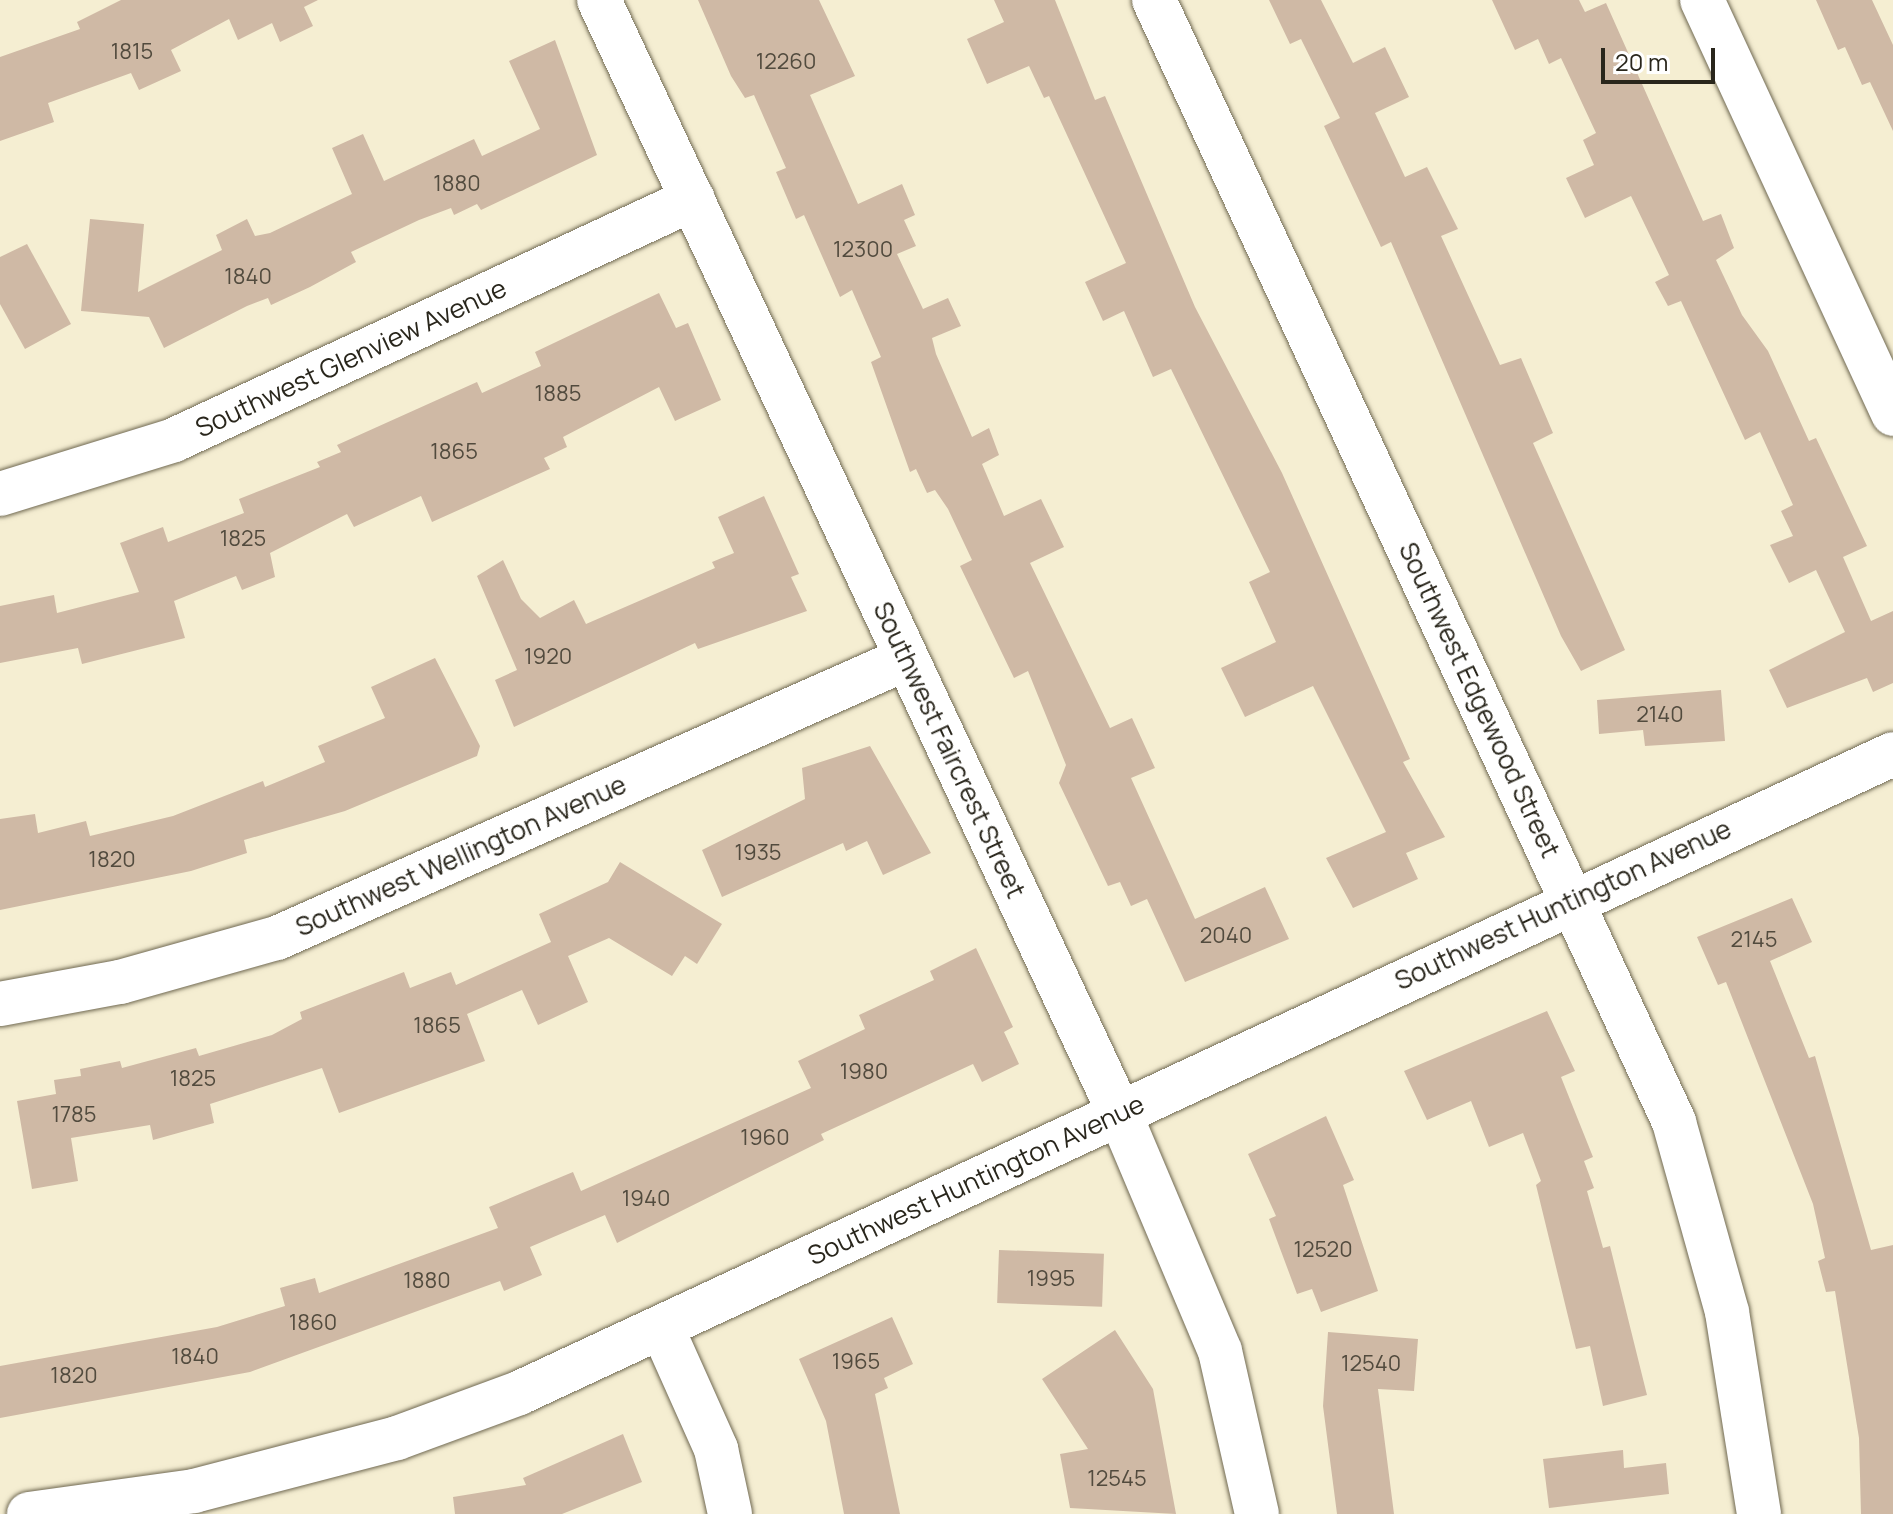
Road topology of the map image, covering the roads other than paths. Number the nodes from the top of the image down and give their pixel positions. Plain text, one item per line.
1 (599, 0) edge
2 (1154, 0) edge
3 (1702, 0) edge
4 (693, 199) junction
5 (1893, 414) edge
6 (0, 494) edge
7 (905, 659) junction
8 (1893, 754) edge
9 (1572, 900) junction
10 (0, 1004) edge
11 (1119, 1112) junction
12 (662, 1328) junction
13 (195, 1502) edge
14 (29, 1514) edge
15 (730, 1514) edge
16 (1257, 1514) edge
17 (1759, 1514) edge

1 - 4 street, Southwest Faircrest Street
2 - 9 street, Southwest Edgewood Street
3 - 5 street
4 - 6 street, Southwest Glenview Avenue
4 - 7 street, Southwest Faircrest Street
7 - 10 street, Southwest Wellington Avenue
7 - 11 street, Southwest Faircrest Street
8 - 9 street, Southwest Huntington Avenue
9 - 11 street, Southwest Huntington Avenue
9 - 17 street, Southwest Edgewood Street
11 - 12 street, Southwest Huntington Avenue
11 - 16 street, Southwest Faircrest Street
12 - 13 street, Southwest Huntington Avenue
12 - 15 street
13 - 14 street, Southwest Huntington Avenue

